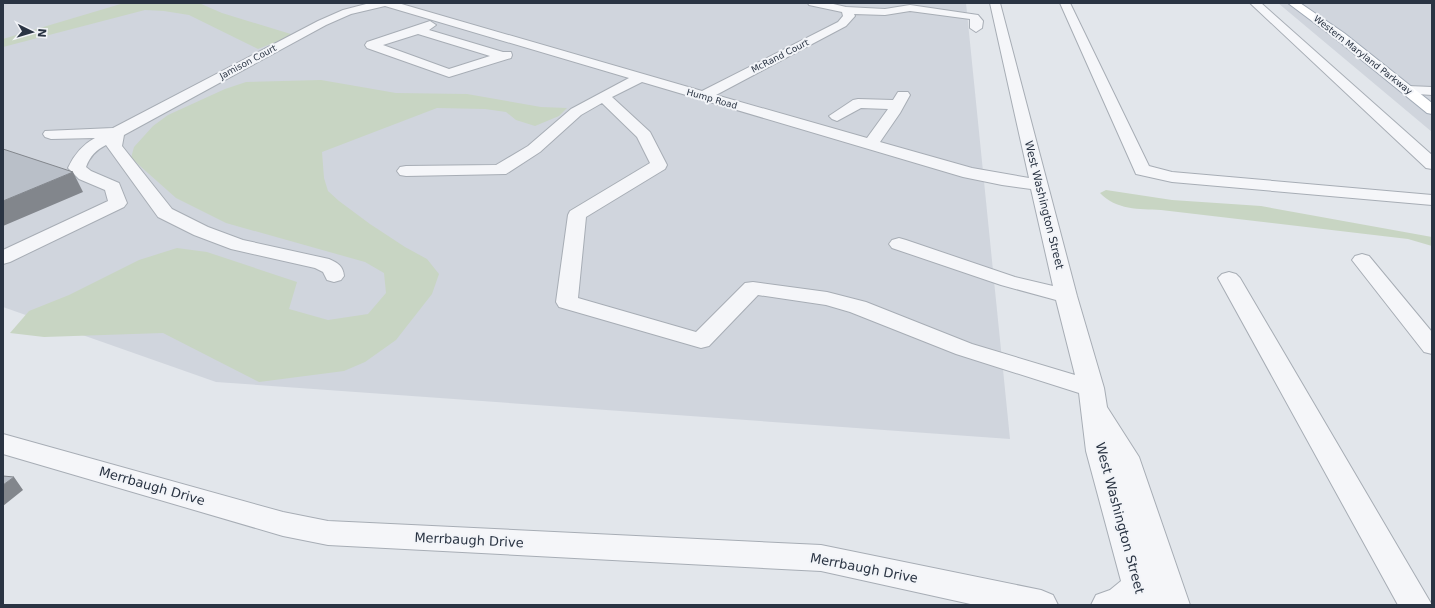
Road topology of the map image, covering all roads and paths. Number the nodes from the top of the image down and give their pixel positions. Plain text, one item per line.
1 (385, 3) edge
2 (813, 3) edge
3 (995, 3) edge
4 (1065, 3) edge
5 (1255, 3) edge
6 (1293, 3) edge
7 (846, 10) junction
8 (885, 12) junction
9 (445, 20) junction
10 (892, 22) dead end
11 (976, 28) dead end
12 (418, 30) junction
13 (531, 46) junction
14 (503, 56) junction
15 (640, 78) junction
16 (1408, 90) junction
17 (1432, 91) edge
18 (603, 96) junction
19 (702, 96) junction
20 (1432, 110) edge
21 (837, 116) dead end
22 (116, 133) junction
23 (51, 134) dead end
24 (871, 144) junction
25 (1432, 164) edge
26 (406, 171) dead end
27 (1040, 185) junction
28 (1432, 200) edge
29 (898, 244) dead end
30 (3, 258) edge
31 (1362, 260) dead end
32 (334, 276) dead end
33 (1229, 278) dead end
34 (1066, 296) junction
35 (1432, 347) edge
36 (1093, 398) junction
37 (3, 444) edge
38 (945, 585) junction
39 (1141, 596) edge
40 (989, 605) edge
41 (1041, 605) edge
42 (1108, 605) edge
43 (1173, 605) edge
44 (1415, 605) edge

1 - 9 street, Hump Road
1 - 22 street, Jamison Court
2 - 7 street
3 - 27 street, West Washington Street
4 - 28 street
5 - 25 street
6 - 16 main road, Western Maryland Parkway
7 - 8 street
7 - 19 street, McRand Court
8 - 10 street
8 - 11 street
9 - 12 street
9 - 13 street, Hump Road
12 - 14 street
12 - 14 street
13 - 14 street
13 - 15 street, Hump Road
15 - 18 street
15 - 19 street, Hump Road
16 - 17 street
16 - 20 main road, Western Maryland Parkway
18 - 26 street
18 - 36 street
19 - 24 street, Hump Road
21 - 24 street
22 - 23 street
22 - 30 street, Jamison Court
22 - 32 street
24 - 27 street, Hump Road
27 - 34 street, West Washington Street
29 - 34 street
31 - 35 street
33 - 44 street
34 - 36 street, West Washington Street
36 - 39 street, West Washington Street
36 - 43 street, West Washington Street
37 - 38 street, Merrbaugh Drive
38 - 40 street, Merrbaugh Drive
38 - 41 street, Merrbaugh Drive
39 - 42 street

